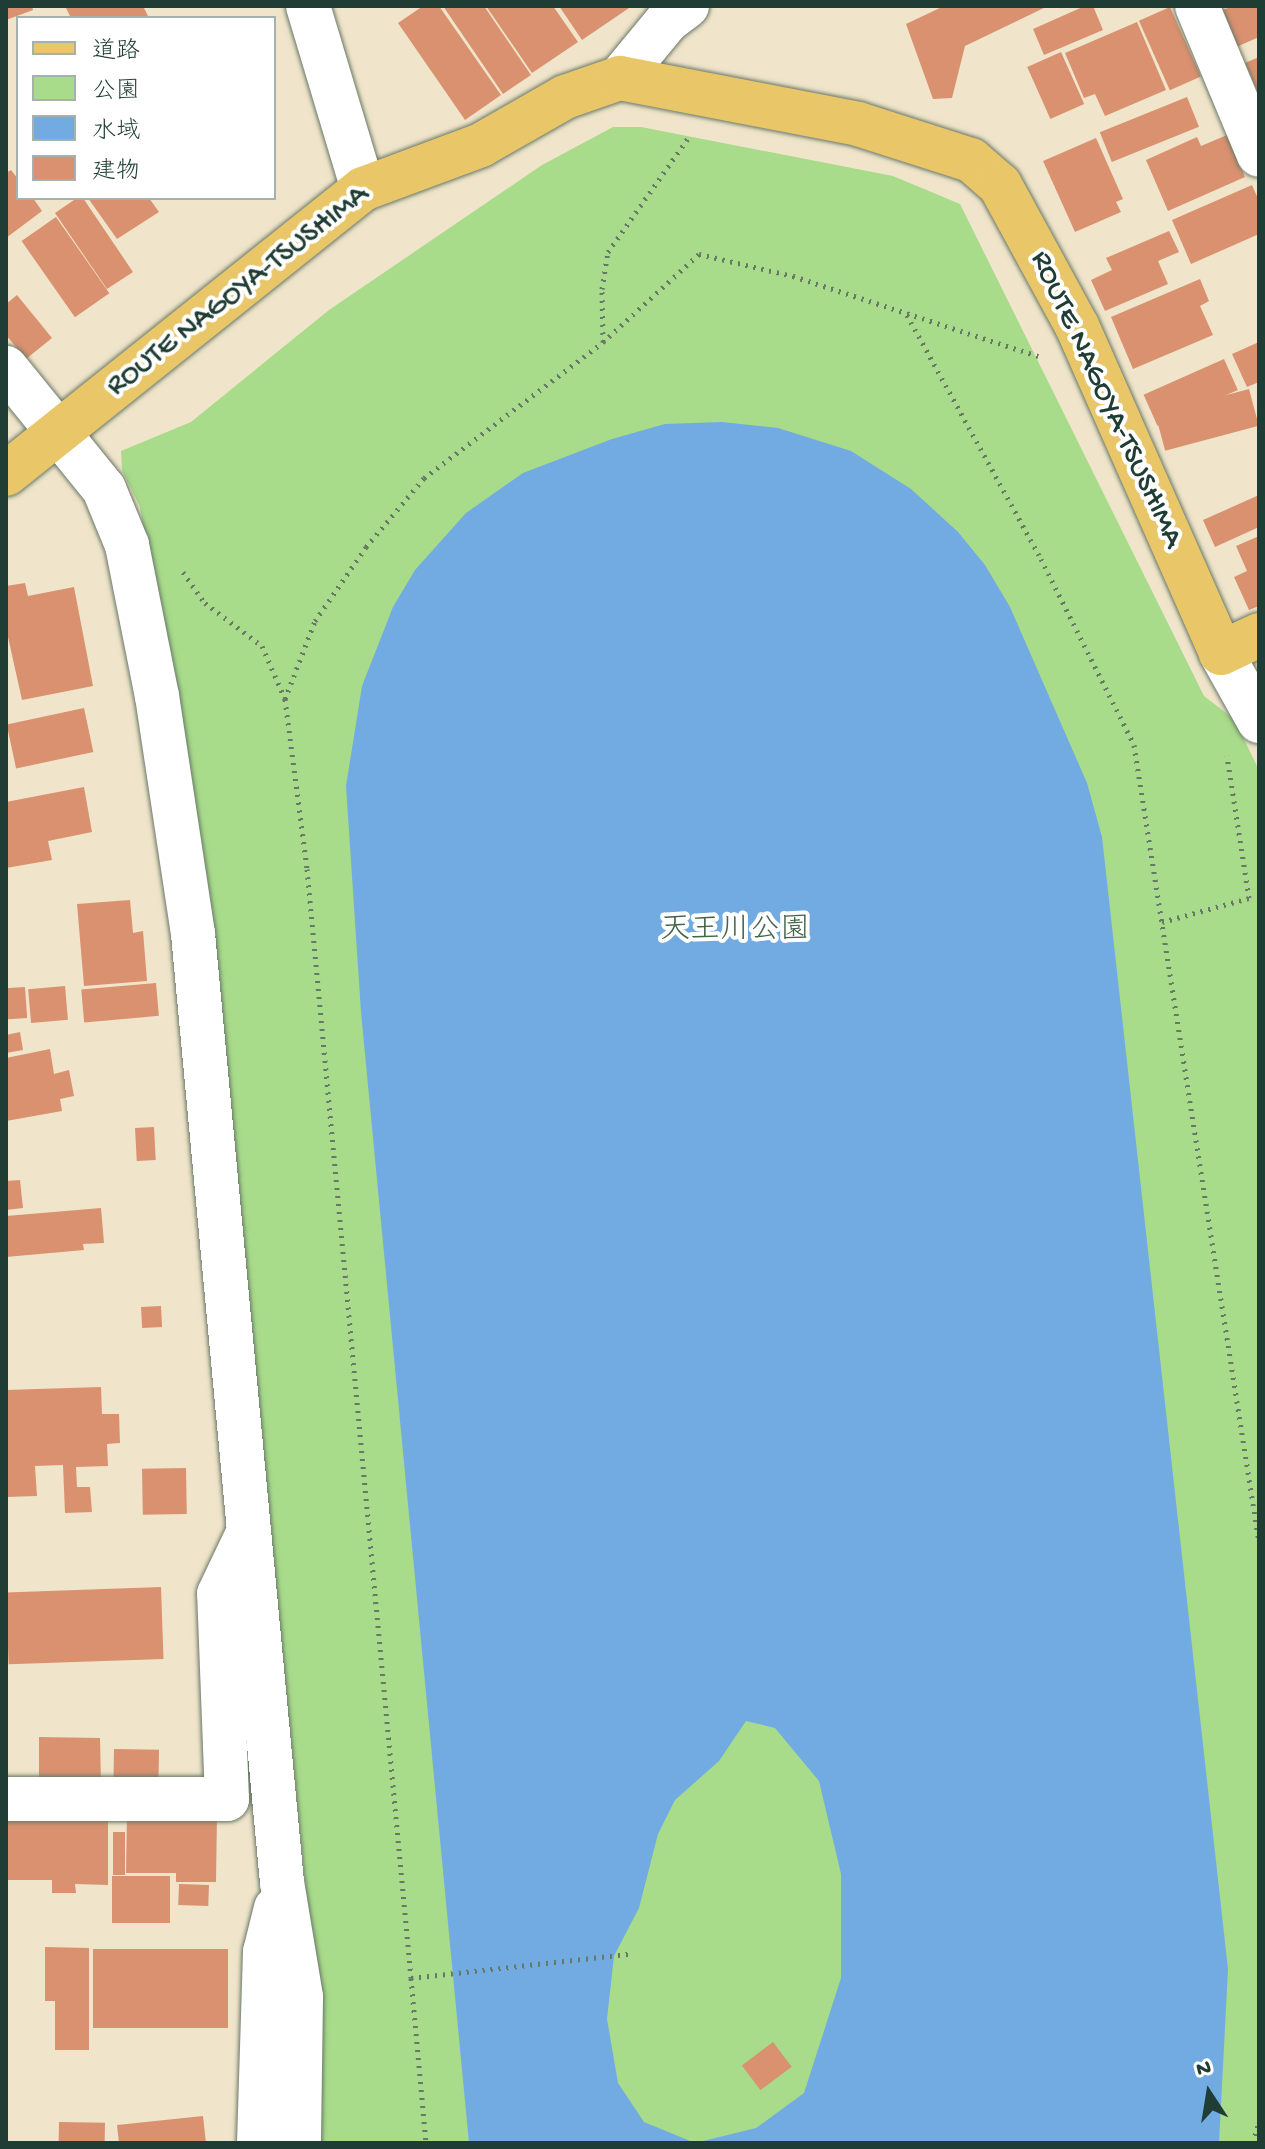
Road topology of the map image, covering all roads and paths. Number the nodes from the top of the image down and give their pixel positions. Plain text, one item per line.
1 (308, 6) edge
2 (687, 6) edge
3 (1197, 6) edge
4 (620, 78) junction
5 (719, 94) junction
6 (1259, 155) edge
7 (363, 189) junction
8 (907, 315) junction
9 (603, 342) junction
10 (6, 368) edge
11 (1100, 376) junction
12 (58, 433) junction
13 (6, 474) edge
14 (179, 567) dead end
15 (1240, 644) edge
16 (285, 699) junction
17 (1242, 734) edge
18 (1162, 922) junction
19 (249, 1531) junction
20 (1259, 1542) edge
21 (6, 1799) edge
22 (282, 1882) junction
23 (630, 1954) dead end
24 (411, 1978) junction
25 (1259, 2121) edge
26 (259, 2143) edge
27 (299, 2143) edge
28 (426, 2143) edge
29 (1253, 2143) edge

1 - 7 street
2 - 4 street
3 - 6 street
4 - 5 main road, ROUTE NAGOYA-TSUSHIMA
4 - 7 main road, ROUTE NAGOYA-TSUSHIMA
5 - 9 path
5 - 11 main road, ROUTE NAGOYA-TSUSHIMA
7 - 12 main road, ROUTE NAGOYA-TSUSHIMA
8 - 9 path
8 - 11 path
8 - 18 path
9 - 16 path
10 - 12 street
11 - 15 main road, ROUTE NAGOYA-TSUSHIMA
12 - 13 main road, ROUTE NAGOYA-TSUSHIMA
12 - 19 street
14 - 16 path
15 - 17 street
16 - 24 path
17 - 18 path
18 - 20 path
19 - 21 street
19 - 22 street
22 - 26 street
22 - 27 street
23 - 24 path
24 - 28 path
25 - 29 path

